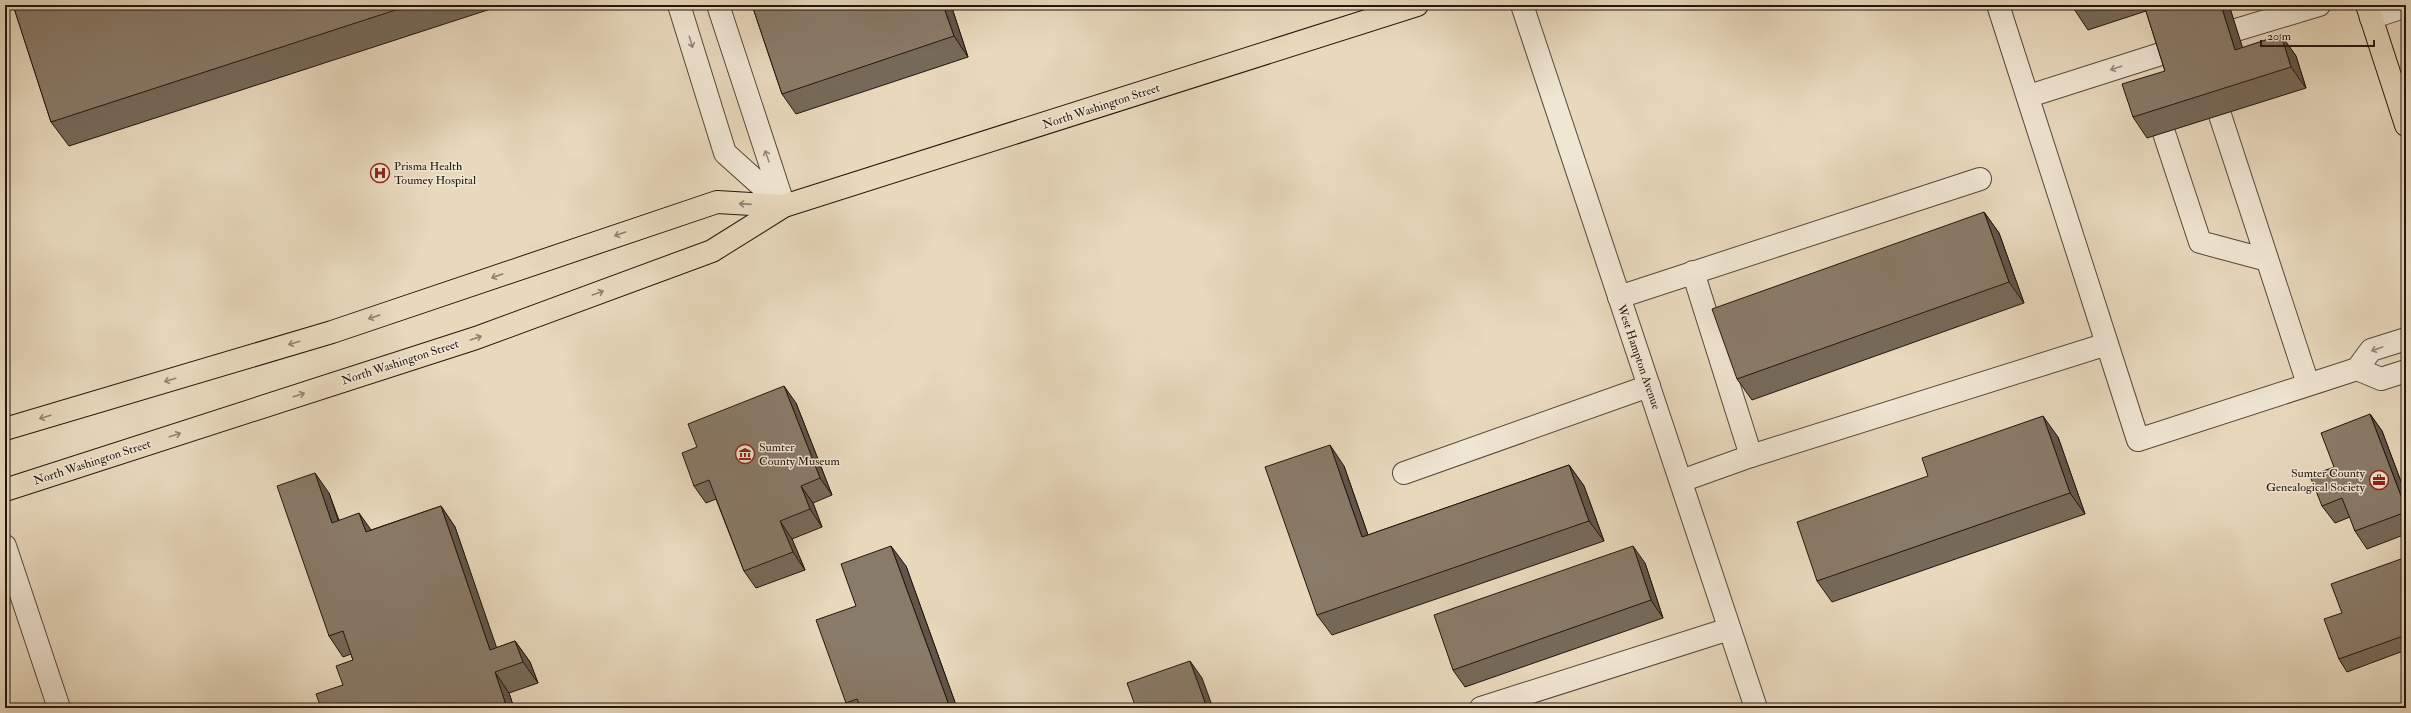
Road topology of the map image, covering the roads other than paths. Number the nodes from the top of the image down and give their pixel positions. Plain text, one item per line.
1 (680, 5) edge
2 (718, 5) edge
3 (1417, 5) edge
4 (1522, 5) edge
5 (1998, 5) edge
6 (2319, 5) edge
7 (2406, 6) edge
8 (2369, 12) edge
9 (2236, 30) dead end
10 (2167, 52) edge
11 (2399, 80) edge
12 (2029, 96) junction
13 (2220, 115) edge
14 (2406, 125) edge
15 (2164, 133) edge
16 (1980, 178) dead end
17 (784, 206) junction
18 (2267, 260) junction
19 (1693, 272) junction
20 (1619, 297) junction
21 (2406, 339) edge
22 (2107, 344) junction
23 (2357, 369) junction
24 (2406, 371) edge
25 (2308, 384) junction
26 (1649, 386) junction
27 (5, 429) edge
28 (1751, 456) junction
29 (1404, 473) dead end
30 (1681, 482) junction
31 (5, 490) edge
32 (5, 546) edge
33 (1730, 629) junction
34 (59, 708) edge
35 (1481, 708) edge
36 (1756, 708) edge

1 -> 17 street
17 -> 2 street
3 - 17 main road, North Washington Street
4 - 20 street, West Hampton Avenue
5 - 12 street
6 - 9 street
7 - 8 street
8 - 11 main road
10 -> 12 street
11 - 14 main road
12 - 22 street
13 - 18 street
15 - 18 street
16 - 19 street
17 -> 27 main road, North Washington Street
31 -> 17 main road, North Washington Street
18 - 25 street
19 - 20 street
19 - 28 street
20 - 26 street, West Hampton Avenue
21 -> 23 street
22 - 25 street
22 - 28 street
23 - 24 street
23 - 25 street
26 - 29 street
26 - 30 street, West Hampton Avenue
28 - 30 street
30 - 33 street, West Hampton Avenue
32 - 34 street
33 - 35 street
33 - 36 street, West Hampton Avenue

